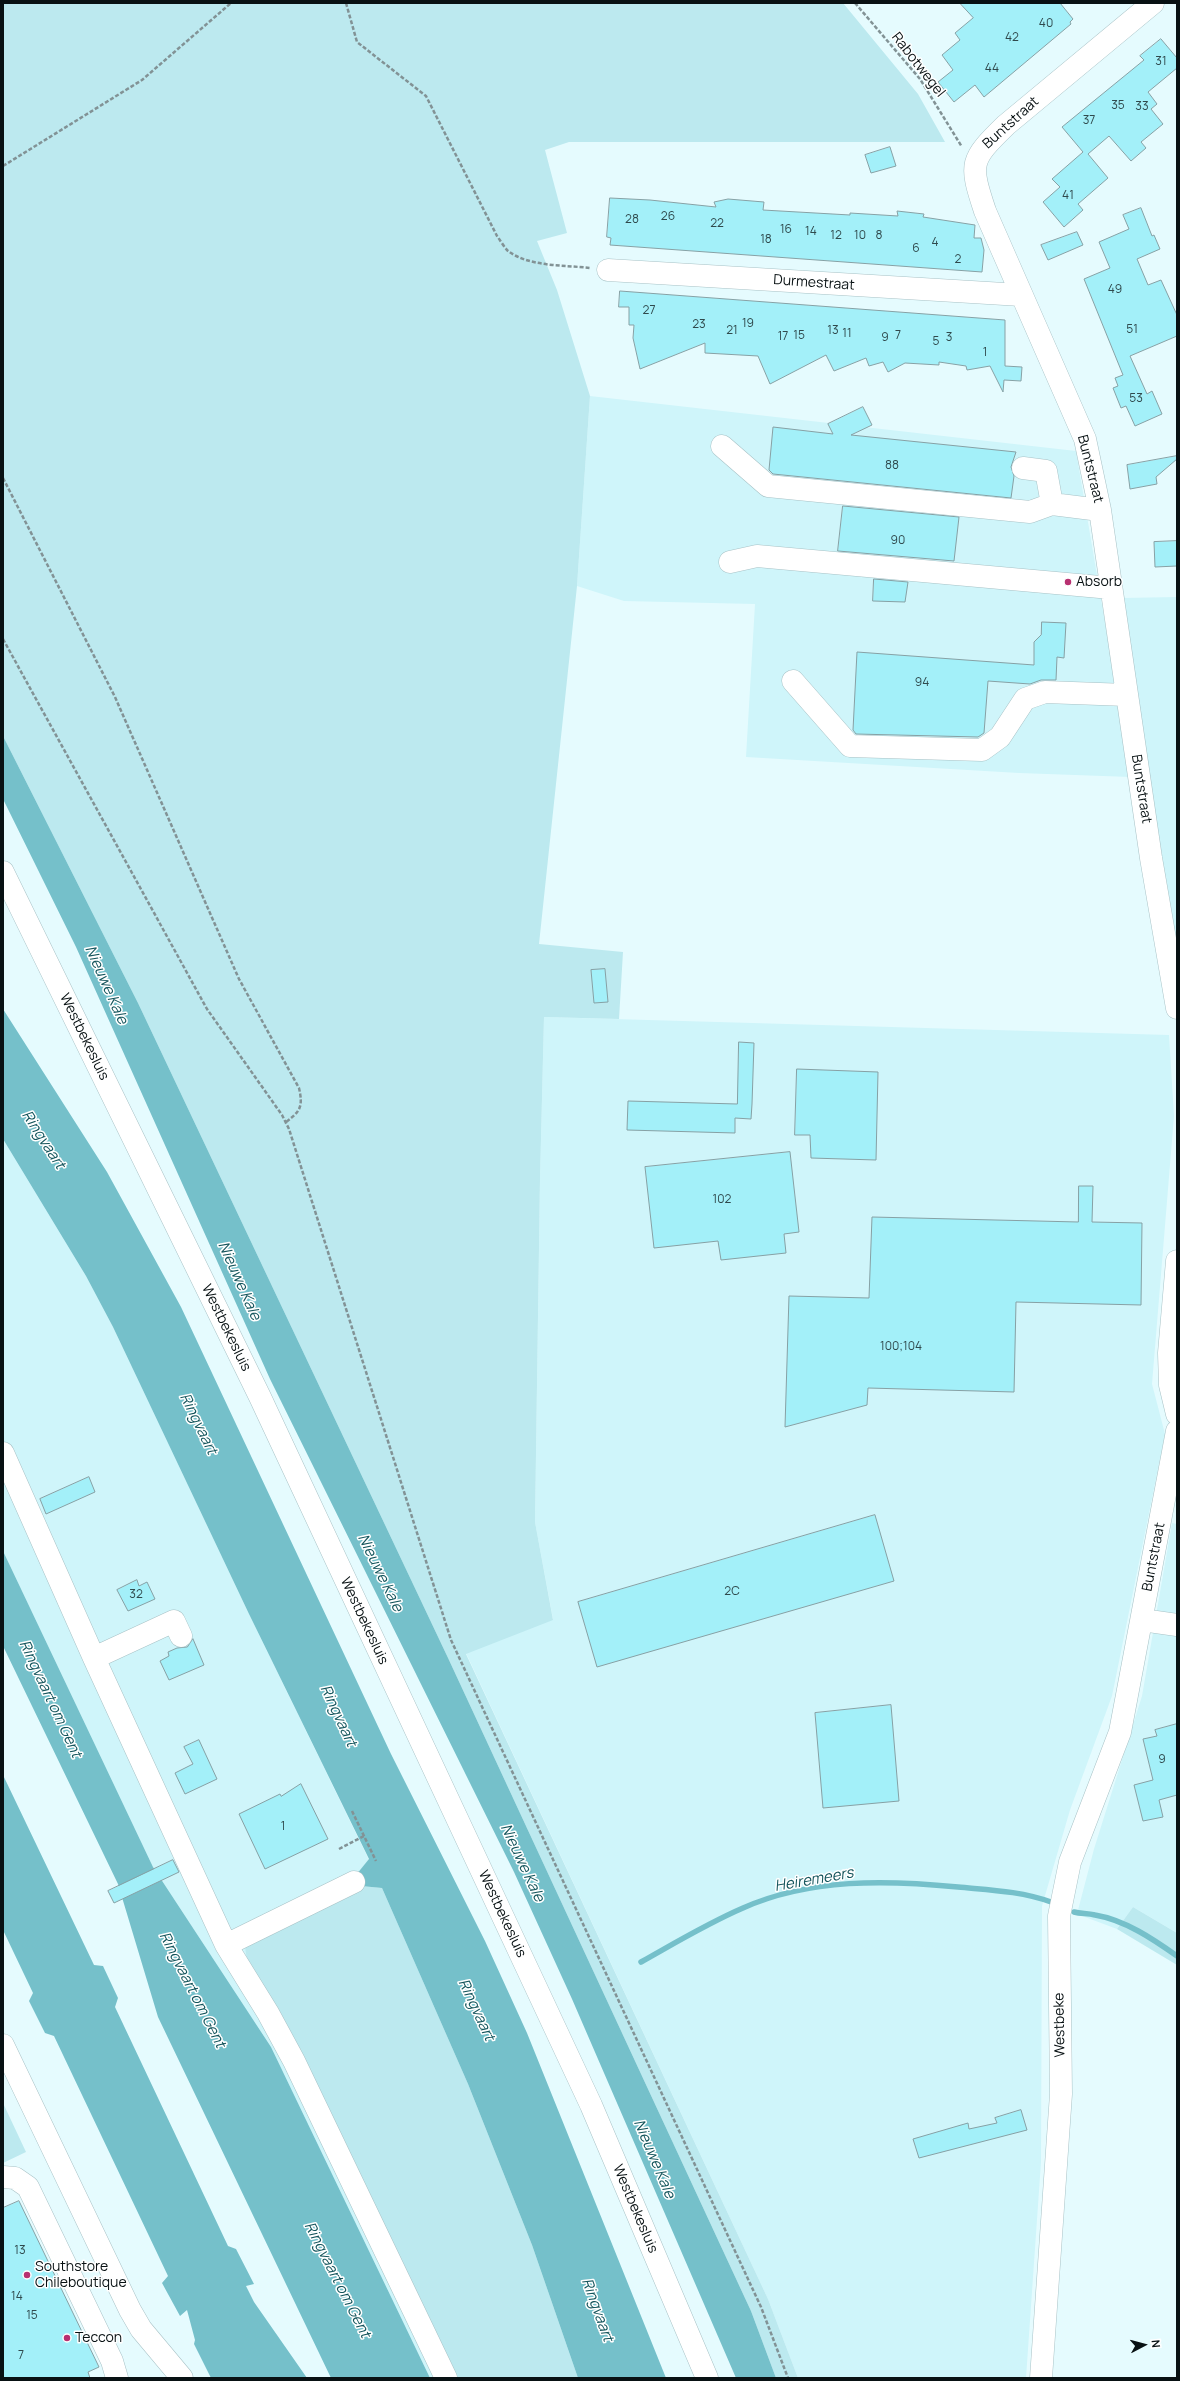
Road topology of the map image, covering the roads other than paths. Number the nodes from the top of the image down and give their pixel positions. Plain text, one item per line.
1 (1153, 3) edge
2 (608, 270) road end
3 (1021, 295) junction
4 (722, 446) dead end
5 (1023, 468) dead end
6 (1052, 504) junction
7 (1100, 510) junction
8 (730, 562) dead end
9 (1111, 588) junction
10 (793, 681) dead end
11 (1127, 695) junction
12 (3, 872) edge
13 (1177, 1008) edge
14 (1177, 1261) edge
15 (1177, 1414) edge
16 (1177, 1431) edge
17 (3, 1453) edge
18 (1142, 1620) junction
19 (165, 1624) dead end
20 (1177, 1625) edge
21 (94, 1658) junction
22 (1130, 1682) joint
23 (354, 1882) dead end
24 (226, 1945) junction
25 (3, 2045) edge
26 (3, 2177) edge
27 (175, 2370) edge
28 (117, 2378) edge
29 (446, 2378) edge
30 (707, 2378) edge
31 (1041, 2378) edge

1 - 3 street, Buntstraat
2 - 3 street, Durmestraat
3 - 7 street, Buntstraat
4 - 6 street
5 - 6 street
6 - 7 street
7 - 9 street, Buntstraat
8 - 9 street
9 - 11 street, Buntstraat
10 - 11 street
11 - 13 street, Buntstraat
12 - 30 street, Westbekesluis
14 - 15 street
16 - 18 street, Buntstraat
17 - 21 street
18 - 20 street
18 - 22 street, Buntstraat
19 - 21 street
21 - 24 street
22 - 31 street, Westbeke
23 - 24 street
24 - 29 street
25 - 27 street
26 - 28 street

